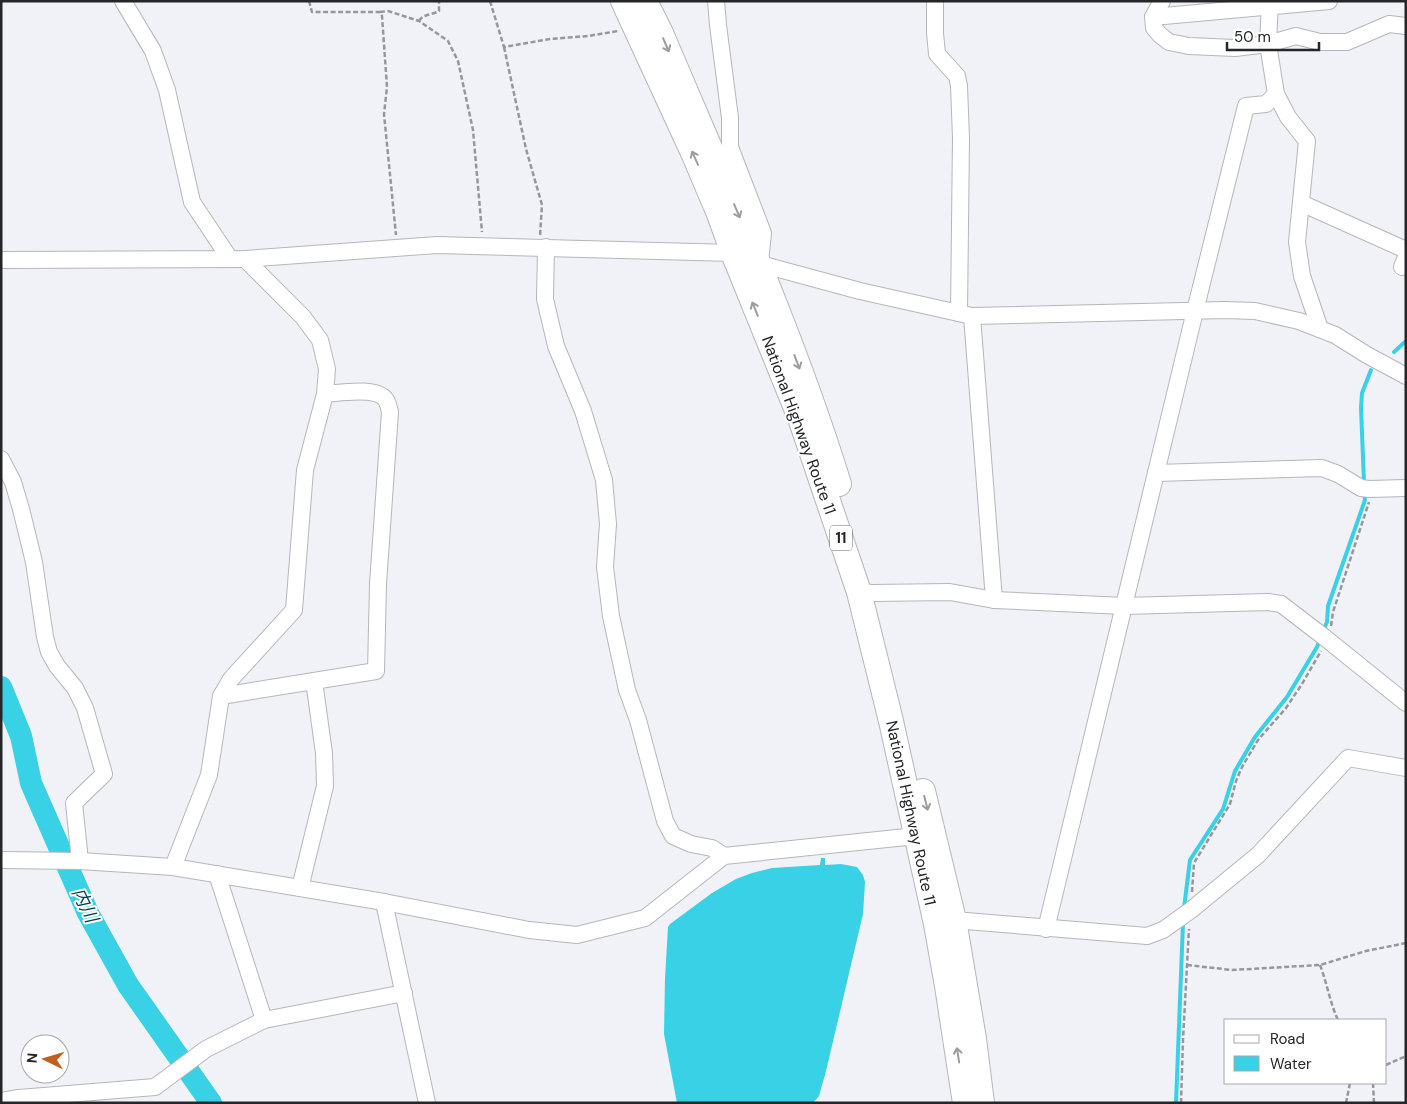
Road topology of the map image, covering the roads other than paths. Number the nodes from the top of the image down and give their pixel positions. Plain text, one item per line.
1 (123, 1) edge
2 (623, 1) edge
3 (645, 1) edge
4 (716, 1) edge
5 (936, 1) edge
6 (1162, 1) edge
7 (1324, 1) edge
8 (1328, 1) edge
9 (1270, 4) edge
10 (1153, 16) junction
11 (1406, 26) edge
12 (1268, 44) junction
13 (1276, 94) junction
14 (1301, 203) junction
15 (543, 247) junction
16 (1406, 250) edge
17 (733, 253) junction
18 (238, 259) junction
19 (1, 260) edge
20 (760, 264) junction
21 (1195, 311) junction
22 (966, 314) junction
23 (1320, 329) junction
24 (1406, 376) edge
25 (325, 394) junction
26 (1, 459) edge
27 (1156, 473) junction
28 (1406, 488) edge
29 (865, 593) junction
30 (994, 600) junction
31 (1124, 606) junction
32 (314, 681) junction
33 (221, 696) junction
34 (1406, 703) edge
35 (1406, 768) edge
36 (916, 836) junction
37 (724, 856) junction
38 (1, 860) edge
39 (77, 861) junction
40 (173, 867) junction
41 (217, 874) junction
42 (300, 888) junction
43 (384, 902) junction
44 (945, 922) junction
45 (1046, 929) junction
46 (404, 994) junction
47 (264, 1020) junction
48 (160, 1089) edge
49 (1, 1101) edge
50 (427, 1103) edge
51 (965, 1103) edge
52 (982, 1103) edge

1 - 18 street
17 -> 2 highway, National Highway Route 11 / 11
3 -> 20 highway, National Highway Route 11 / 11
4 - 20 street
5 - 22 street
6 - 10 street
7 - 8 street
7 - 9 street
9 - 10 street
9 - 12 street
10 - 12 street
11 - 12 street
12 - 13 street
13 - 14 street
13 - 21 street
14 - 16 street
14 - 23 street
15 - 17 street
15 - 18 street
15 - 37 street
17 - 20 street
29 -> 17 highway, National Highway Route 11 / 11
18 - 19 street
18 - 25 street
20 - 22 street
20 -> 29 highway, National Highway Route 11 / 11
21 - 22 street
21 - 23 street
21 - 27 street
22 - 30 street
23 - 24 street
25 - 32 street
25 - 33 street
26 - 39 street
27 - 28 street
27 - 31 street
29 - 30 street
29 - 36 highway, National Highway Route 11 / 11
29 -> 44 highway, National Highway Route 11 / 11
30 - 31 street
31 - 34 street
31 - 45 street
32 - 33 street
32 - 42 street
33 - 40 street
35 - 45 street
36 - 37 street
36 - 44 highway, National Highway Route 11 / 11
37 - 43 street
38 - 39 street
39 - 40 street
40 - 41 street
41 - 42 street
41 - 47 street
42 - 43 street
43 - 46 street
44 - 45 street
51 -> 44 highway, National Highway Route 11 / 11
44 - 52 highway, National Highway Route 11 / 11
46 - 47 street
46 - 50 street
47 - 48 street
48 - 49 street

